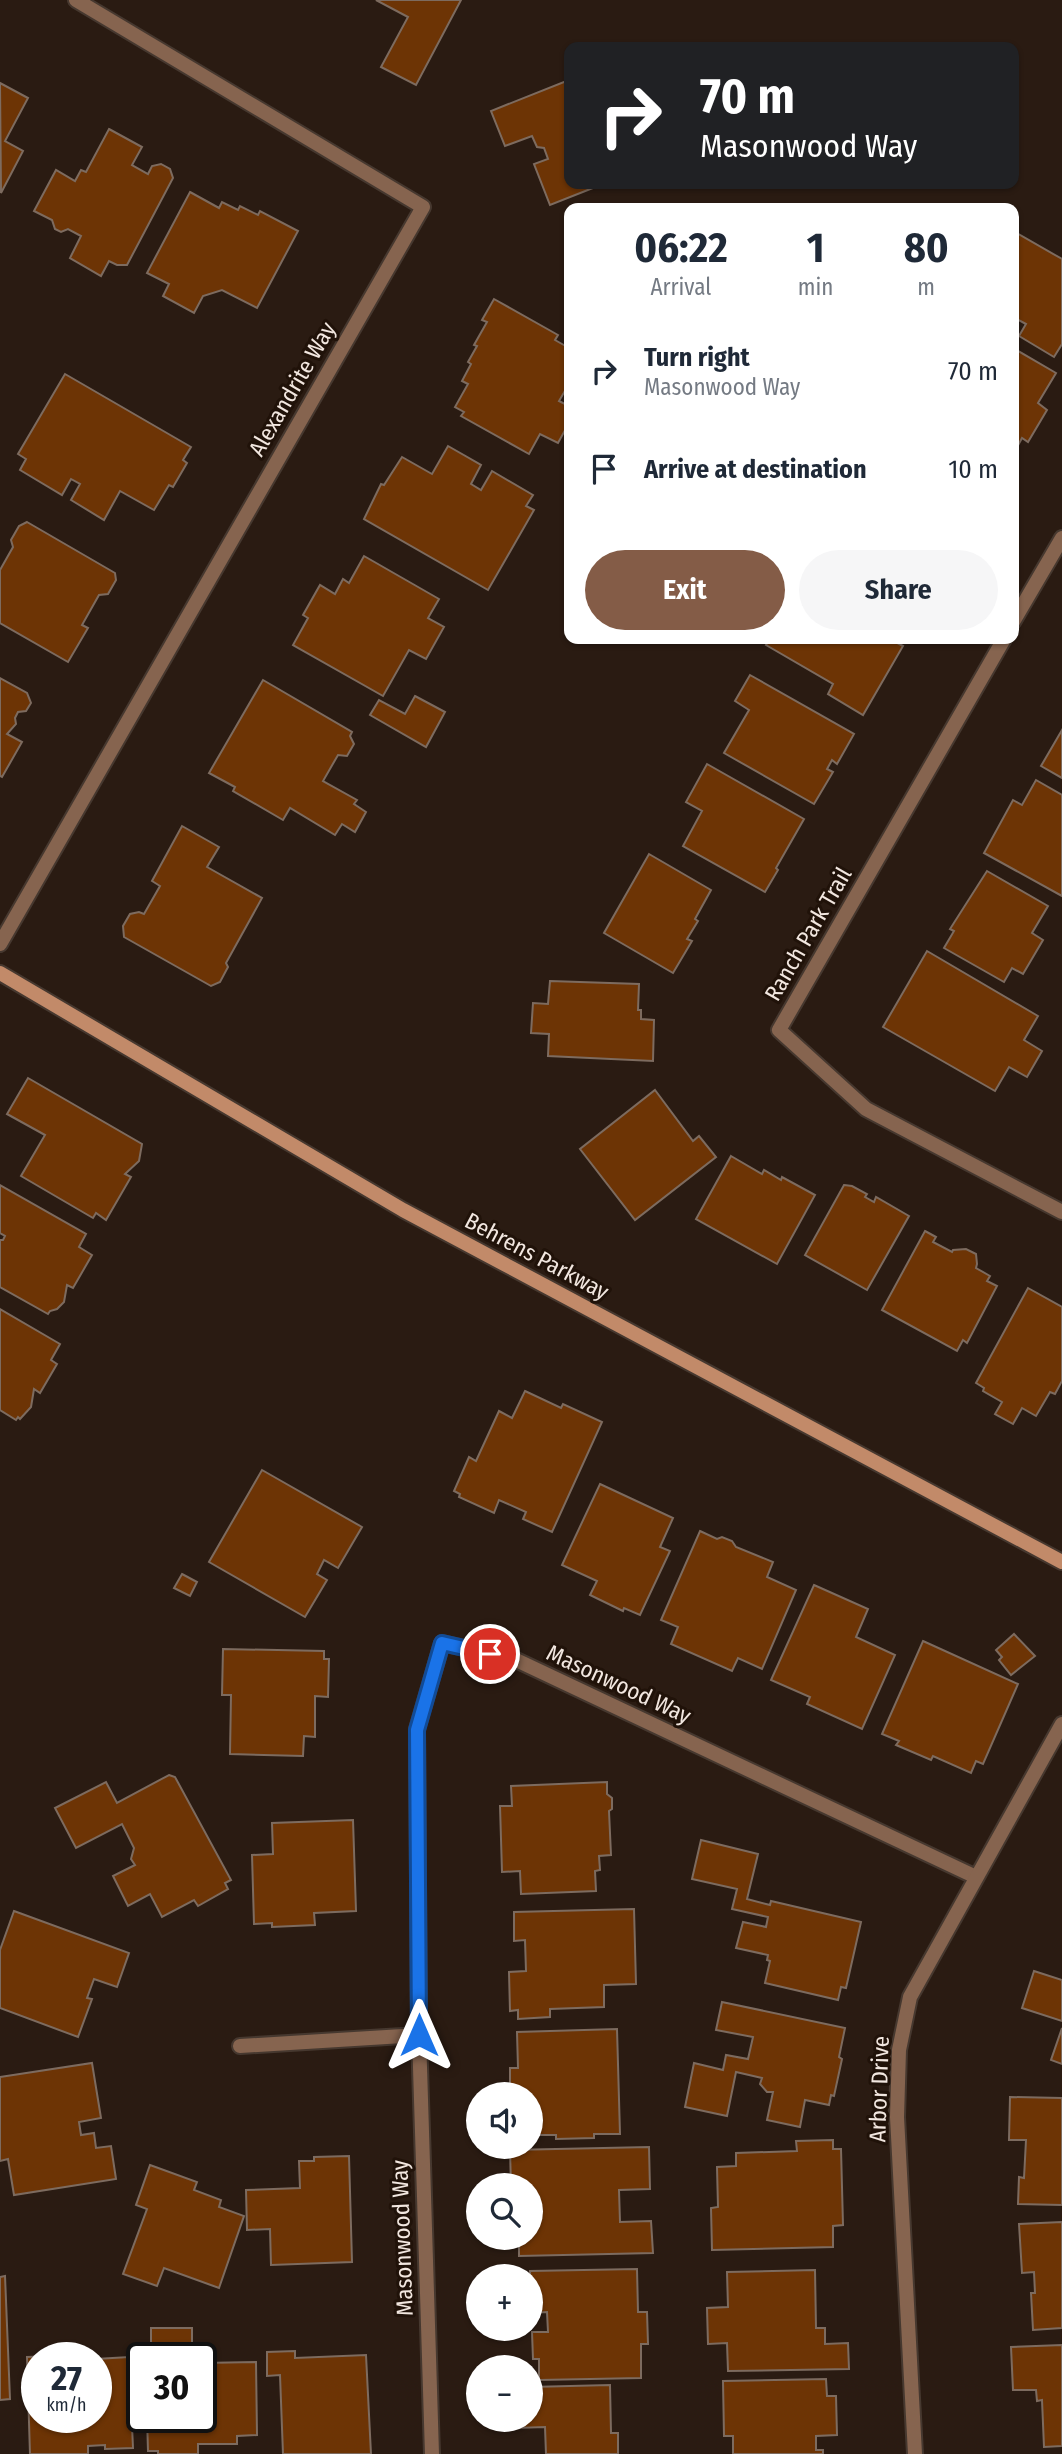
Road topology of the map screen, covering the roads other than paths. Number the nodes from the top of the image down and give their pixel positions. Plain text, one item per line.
1 (76, 0) edge
2 (1062, 538) edge
3 (1019, 612) edge
4 (1001, 644) edge
5 (0, 944) edge
6 (0, 973) edge
7 (1062, 1212) edge
8 (1062, 1562) edge
9 (1062, 1724) edge
10 (976, 1877) junction
11 (419, 2035) junction
12 (240, 2046) dead end
13 (432, 2454) edge
14 (915, 2454) edge

1 - 5 street, Alexandrite Way
2 - 3 street
4 - 7 street, Ranch Park Trail
6 - 8 street, Behrens Parkway
9 - 10 street, Arbor Drive
10 - 11 street, Masonwood Way
10 - 14 street, Arbor Drive
11 - 12 street
11 - 13 street, Masonwood Way

